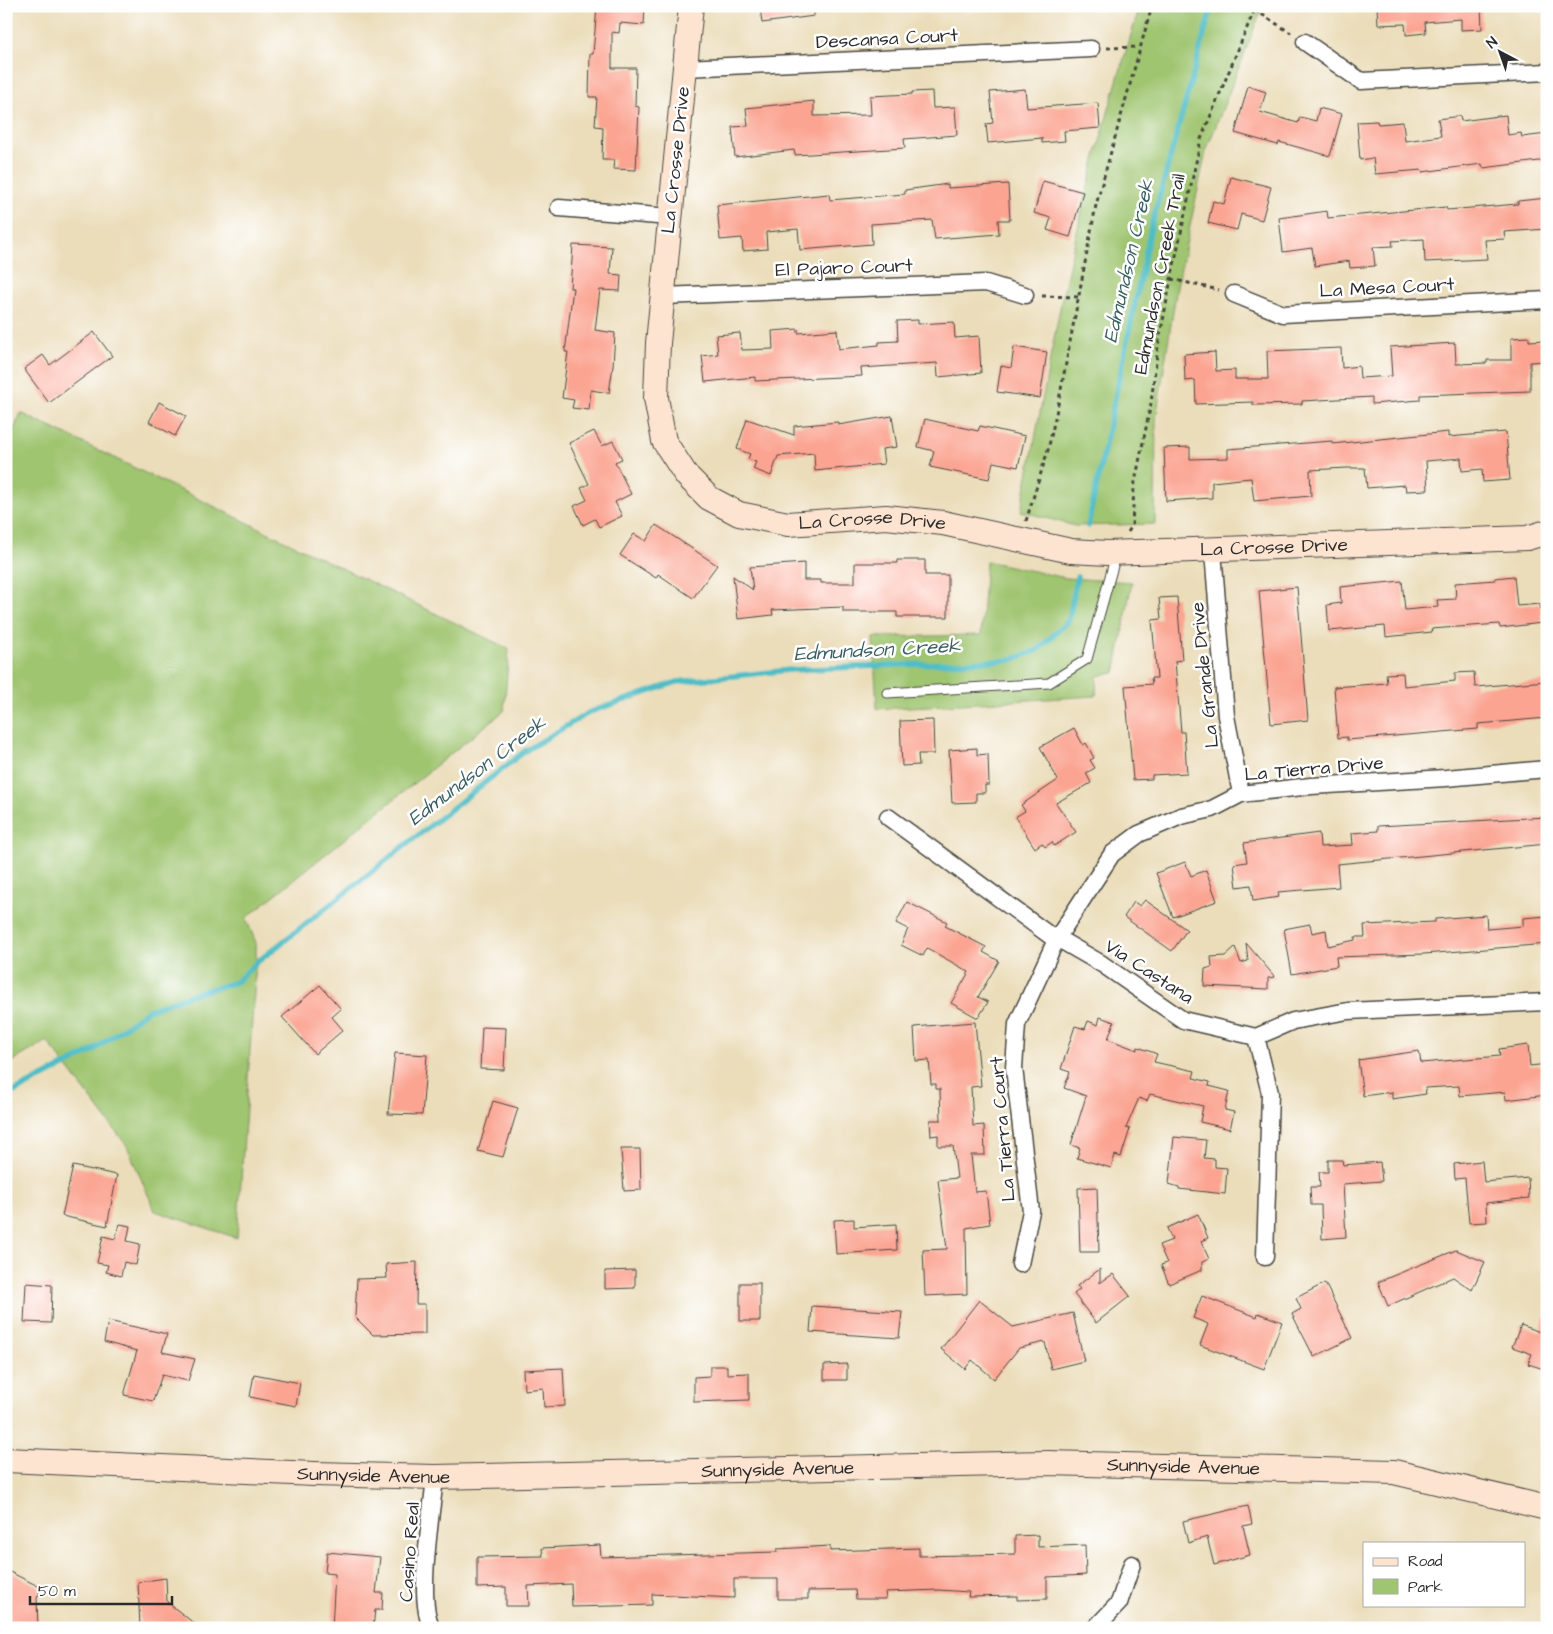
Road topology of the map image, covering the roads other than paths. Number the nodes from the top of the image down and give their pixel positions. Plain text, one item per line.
1 (690, 6) edge
2 (1304, 42) road end
3 (1091, 49) road end
4 (685, 68) junction
5 (1547, 72) edge
6 (559, 208) dead end
7 (670, 217) junction
8 (1234, 294) road end
9 (1025, 295) road end
10 (663, 296) junction
11 (1547, 300) edge
12 (1547, 532) edge
13 (1214, 551) junction
14 (1117, 552) junction
15 (887, 693) dead end
16 (1547, 769) edge
17 (1241, 794) junction
18 (888, 817) dead end
19 (1056, 939) junction
20 (1547, 1002) edge
21 (1256, 1037) junction
22 (1265, 1257) dead end
23 (1020, 1264) dead end
24 (6, 1460) edge
25 (435, 1478) junction
26 (1547, 1508) edge
27 (1132, 1564) dead end
28 (432, 1628) edge
29 (1096, 1628) edge

1 - 4 street, La Crosse Drive
2 - 5 street
3 - 4 street, Descansa Court
4 - 7 street, La Crosse Drive
6 - 7 street
7 - 10 street, La Crosse Drive
8 - 11 street, La Mesa Court
9 - 10 street, El Pajaro Court
10 - 14 street, La Crosse Drive
12 - 13 street, La Crosse Drive
13 - 14 street, La Crosse Drive
13 - 17 street, La Grande Drive
14 - 15 lane
16 - 17 street, La Tierra Drive
17 - 19 street, La Tierra Drive
18 - 19 street, Via Castana
19 - 21 street, Via Castana
19 - 23 street, La Tierra Court
20 - 21 street
21 - 22 street
24 - 25 street, Sunnyside Avenue
25 - 26 street, Sunnyside Avenue
25 - 28 street, Casino Real
27 - 29 street

